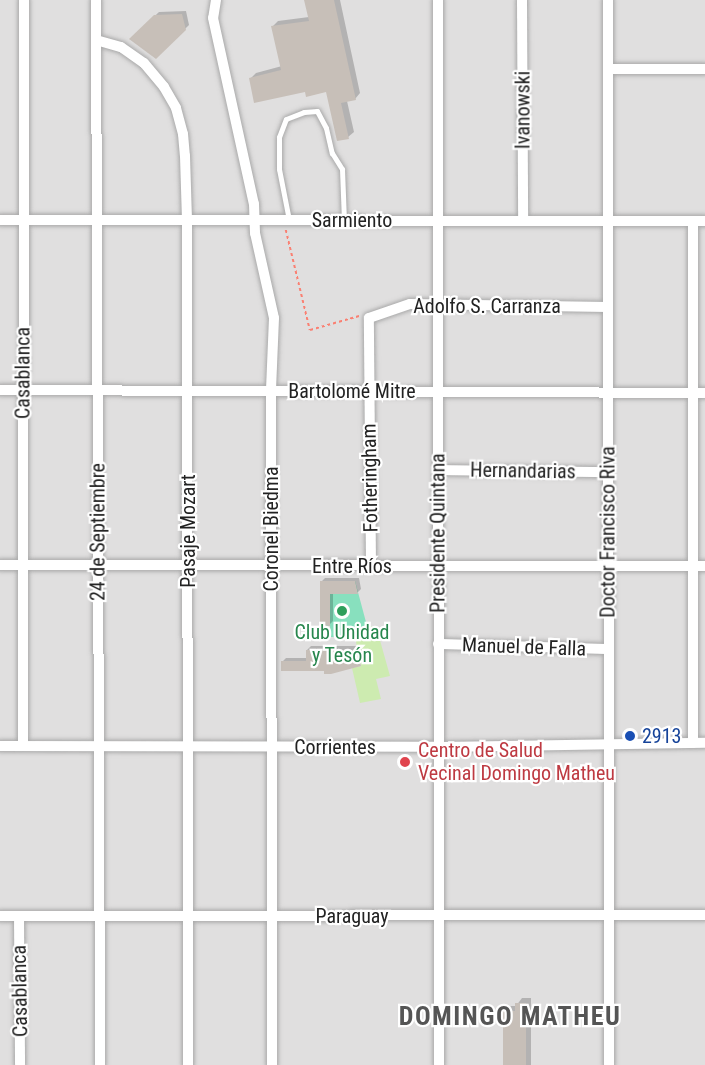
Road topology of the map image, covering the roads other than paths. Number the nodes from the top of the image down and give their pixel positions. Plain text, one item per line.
1 (24, 0) edge
2 (96, 0) edge
3 (216, 0) edge
4 (438, 0) edge
5 (522, 0) edge
6 (608, 0) edge
7 (96, 40) junction
8 (608, 69) junction
9 (705, 69) edge
10 (0, 220) edge
11 (23, 220) junction
12 (97, 220) junction
13 (187, 220) junction
14 (255, 220) junction
15 (286, 220) junction
16 (344, 220) junction
17 (438, 221) junction
18 (523, 221) junction
19 (608, 221) junction
20 (693, 221) junction
21 (705, 221) edge
22 (438, 305) junction
23 (608, 308) junction
24 (369, 318) joint
25 (0, 390) edge
26 (23, 390) junction
27 (97, 391) junction
28 (188, 391) junction
29 (271, 391) junction
30 (369, 392) junction
31 (438, 392) junction
32 (608, 393) junction
33 (693, 393) junction
34 (705, 393) edge
35 (438, 470) junction
36 (608, 472) junction
37 (271, 565) junction
38 (0, 566) edge
39 (23, 566) junction
40 (98, 566) junction
41 (188, 566) junction
42 (370, 566) junction
43 (438, 566) junction
44 (608, 566) junction
45 (693, 566) junction
46 (705, 566) edge
47 (438, 644) junction
48 (609, 649) junction
49 (609, 743) junction
50 (693, 743) junction
51 (705, 743) edge
52 (0, 746) edge
53 (23, 746) junction
54 (99, 746) junction
55 (188, 746) junction
56 (272, 747) junction
57 (439, 747) junction
58 (705, 915) edge
59 (0, 916) edge
60 (19, 916) junction
61 (99, 916) junction
62 (188, 916) junction
63 (273, 916) junction
64 (439, 916) junction
65 (609, 916) junction
66 (20, 1065) edge
67 (100, 1065) edge
68 (188, 1065) edge
69 (272, 1065) edge
70 (439, 1065) edge
71 (609, 1065) edge

1 - 11 street, Casablanca
2 - 7 street, 24 de Septiembre
3 - 14 street, Coronel Biedma
4 - 17 street, Presidente Quintana
5 - 18 street, Ivanowski
6 - 8 street, Doctor Francisco Riva
7 - 12 street, 24 de Septiembre
7 - 13 street, Pasaje Mozart
8 - 9 street
8 - 19 street, Doctor Francisco Riva
10 - 11 street, Sarmiento
11 - 12 street, Sarmiento
11 - 26 street, Casablanca
12 - 13 street, Sarmiento
12 - 27 street, 24 de Septiembre
13 - 14 street, Sarmiento
13 - 28 street, Pasaje Mozart
14 - 15 street, Sarmiento
14 - 29 street, Coronel Biedma
15 - 16 street, Sarmiento
15 - 16 lane
16 - 17 street, Sarmiento
17 - 18 street, Sarmiento
17 - 22 street, Presidente Quintana
18 - 19 street, Sarmiento
19 - 20 street, Sarmiento
19 - 23 street, Doctor Francisco Riva
20 - 21 street, Sarmiento
20 - 33 street
22 - 23 street, Adolfo S. Carranza
22 - 24 street, Adolfo S. Carranza
22 - 31 street, Presidente Quintana
23 - 32 street, Doctor Francisco Riva
24 - 30 street, Fotheringham
25 - 26 street, Bartolomé Mitre
26 - 27 street, Bartolomé Mitre
26 - 39 street, Casablanca
27 - 28 street, Bartolomé Mitre
27 - 40 street, 24 de Septiembre
28 - 29 street, Bartolomé Mitre
28 - 41 street, Pasaje Mozart
29 - 30 street, Bartolomé Mitre
29 - 37 street, Coronel Biedma
30 - 31 street, Bartolomé Mitre
30 - 42 street, Fotheringham
31 - 32 street, Bartolomé Mitre
31 - 35 street, Presidente Quintana
32 - 33 street, Bartolomé Mitre
32 - 36 street, Doctor Francisco Riva
33 - 34 street, Bartolomé Mitre
33 - 45 street
35 - 36 street, Hernandarias
35 - 43 street, Presidente Quintana
36 - 44 street, Doctor Francisco Riva
37 - 41 street, Entre Ríos
37 - 42 street, Entre Ríos
37 - 56 street, Coronel Biedma
38 - 39 street, Entre Ríos
39 - 40 street, Entre Ríos
39 - 53 street, Casablanca
40 - 41 street, Entre Ríos
40 - 54 street, 24 de Septiembre
41 - 55 street, Pasaje Mozart
42 - 43 street, Entre Ríos
43 - 44 street, Entre Ríos
43 - 47 street, Presidente Quintana
44 - 45 street, Entre Ríos
44 - 48 street, Doctor Francisco Riva
45 - 46 street, Entre Ríos
45 - 50 street
47 - 48 street, Manuel de Falla
47 - 57 street, Presidente Quintana
48 - 49 street, Doctor Francisco Riva
49 - 50 street, Corrientes
49 - 57 street, Corrientes
49 - 65 street, Doctor Francisco Riva
50 - 51 street, Corrientes
52 - 53 street, Corrientes
53 - 54 street, Corrientes
54 - 55 street, Corrientes
54 - 61 street, 24 de Septiembre
55 - 56 street, Corrientes
55 - 62 street, Pasaje Mozart
56 - 57 street, Corrientes
56 - 63 street, Coronel Biedma
57 - 64 street, Presidente Quintana
58 - 65 street, Paraguay
59 - 60 street, Paraguay
60 - 61 street, Paraguay
60 - 66 street, Casablanca
61 - 62 street, Paraguay
61 - 67 street, 24 de Septiembre
62 - 63 street, Paraguay
62 - 68 street, Pasaje Mozart
63 - 64 street, Paraguay
63 - 69 street, Coronel Biedma
64 - 65 street, Paraguay
64 - 70 street, Presidente Quintana
65 - 71 street, Doctor Francisco Riva

